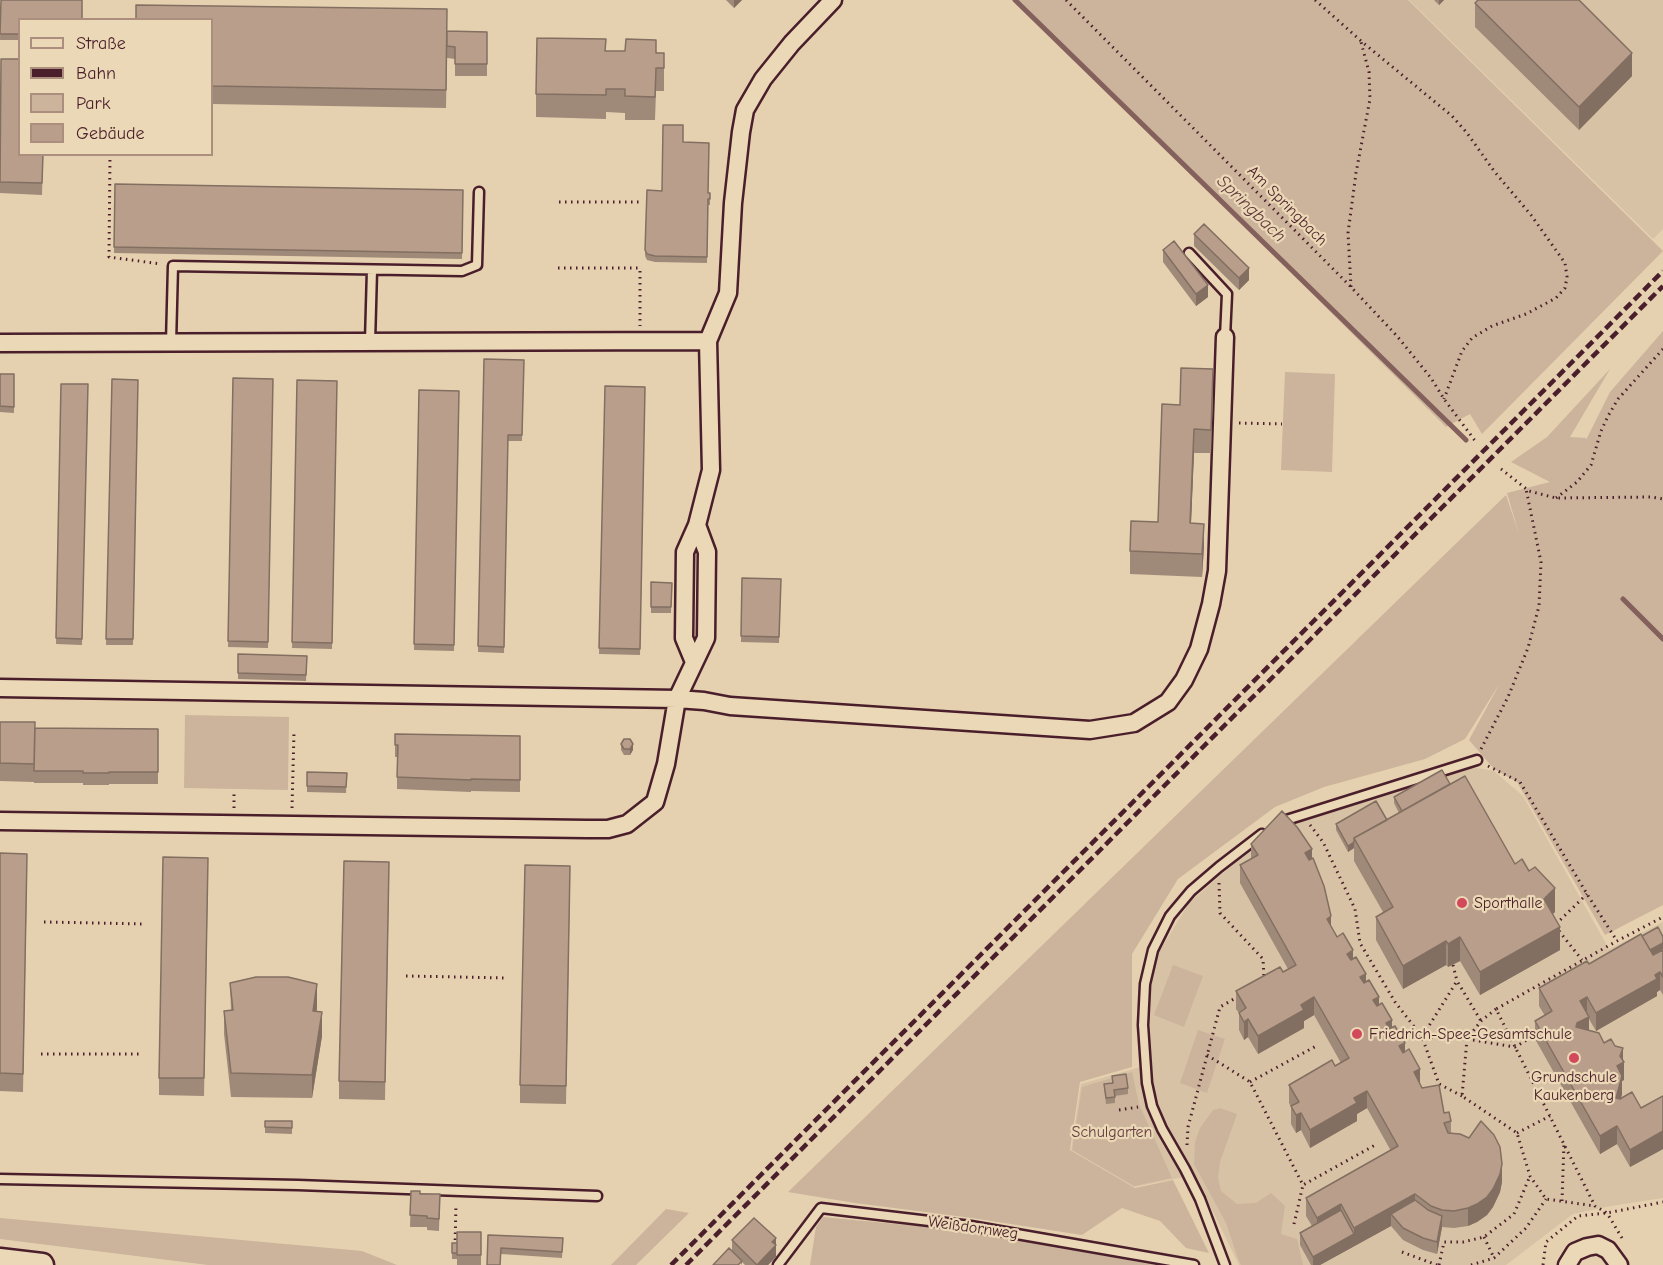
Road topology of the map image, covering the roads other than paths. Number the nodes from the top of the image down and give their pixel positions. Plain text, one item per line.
1 (833, 0) edge
2 (479, 192) dead end
3 (1189, 253) dead end
4 (372, 270) junction
5 (1225, 337) joint
6 (708, 341) junction
7 (370, 342) junction
8 (0, 343) edge
9 (171, 343) junction
10 (0, 688) edge
11 (677, 699) junction
12 (1477, 760) road end
13 (0, 821) edge
14 (0, 1179) edge
15 (597, 1196) dead end
16 (0, 1260) edge
17 (42, 1265) edge
18 (778, 1265) edge
19 (1194, 1265) edge
20 (1225, 1265) edge
21 (1567, 1265) edge
22 (1620, 1265) edge

1 - 6 street
2 - 4 lane
3 - 5 lane
4 - 7 lane
4 - 9 lane
5 - 11 street
6 - 7 street
6 - 11 street
7 - 9 street
8 - 9 street
10 - 11 street
11 - 13 street
12 - 20 lane
14 - 15 lane
16 - 17 main road
18 - 19 lane, Weißdornweg
21 - 22 street

